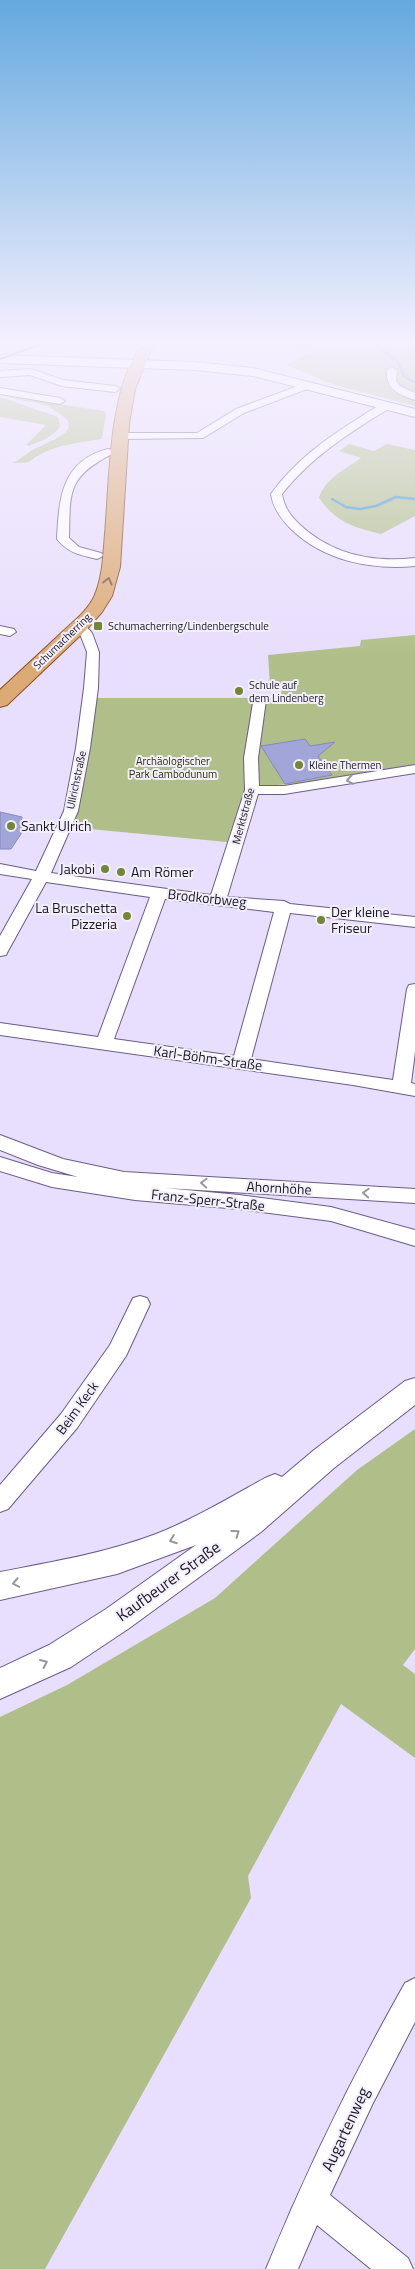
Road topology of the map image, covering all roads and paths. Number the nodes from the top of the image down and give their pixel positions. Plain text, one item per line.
1 (109, 446) edge
2 (121, 446) edge
3 (324, 446) edge
4 (108, 452) junction
5 (97, 555) junction
6 (415, 562) edge
7 (60, 639) junction
8 (0, 687) edge
9 (259, 700) dead end
10 (0, 701) edge
11 (415, 771) edge
12 (252, 790) junction
13 (0, 869) edge
14 (41, 877) junction
15 (159, 892) junction
16 (218, 899) junction
17 (284, 906) junction
18 (415, 922) edge
19 (0, 951) edge
20 (415, 989) edge
21 (0, 1029) edge
22 (104, 1044) junction
23 (240, 1063) junction
24 (408, 1089) edge
25 (0, 1142) edge
26 (0, 1164) edge
27 (415, 1196) edge
28 (415, 1238) edge
29 (140, 1304) dead end
30 (415, 1389) edge
31 (324, 1460) junction
32 (0, 1502) edge
33 (0, 1586) edge
34 (0, 1684) edge
35 (415, 1993) edge
36 (312, 2200) junction
37 (282, 2269) edge
38 (397, 2269) edge

1 - 4 main road, Schumacherring
7 -> 2 main road, Schumacherring
3 - 6 street
4 - 5 main road, Schumacherring
4 - 5 street
5 - 7 main road, Schumacherring
7 - 8 main road, Schumacherring
7 - 10 main road, Schumacherring
7 - 14 street, Ullrichstraße
9 - 12 street, Merktstraße
11 -> 12 street
12 - 16 street, Merktstraße
13 - 14 street, Brodkorbweg
14 - 15 street, Brodkorbweg
14 - 19 street, Ullrichstraße
15 - 16 street, Brodkorbweg
15 - 22 street
16 - 17 street, Brodkorbweg
17 - 18 street, Brodkorbweg
17 - 23 street
20 - 24 street
21 - 22 street, Karl-Böhm-Straße
22 - 23 street, Karl-Böhm-Straße
23 - 24 street, Karl-Böhm-Straße
27 -> 25 street, Ahornhöhe
26 - 28 street, Franz-Sperr-Straße
29 - 32 street, Beim Keck
30 - 31 street, Kaufbeurer Straße
31 -> 33 street, Kaufbeurer Straße
34 -> 31 street, Kaufbeurer Straße
35 - 36 street, Augartenweg
36 - 37 street, Augartenweg
36 - 38 street

